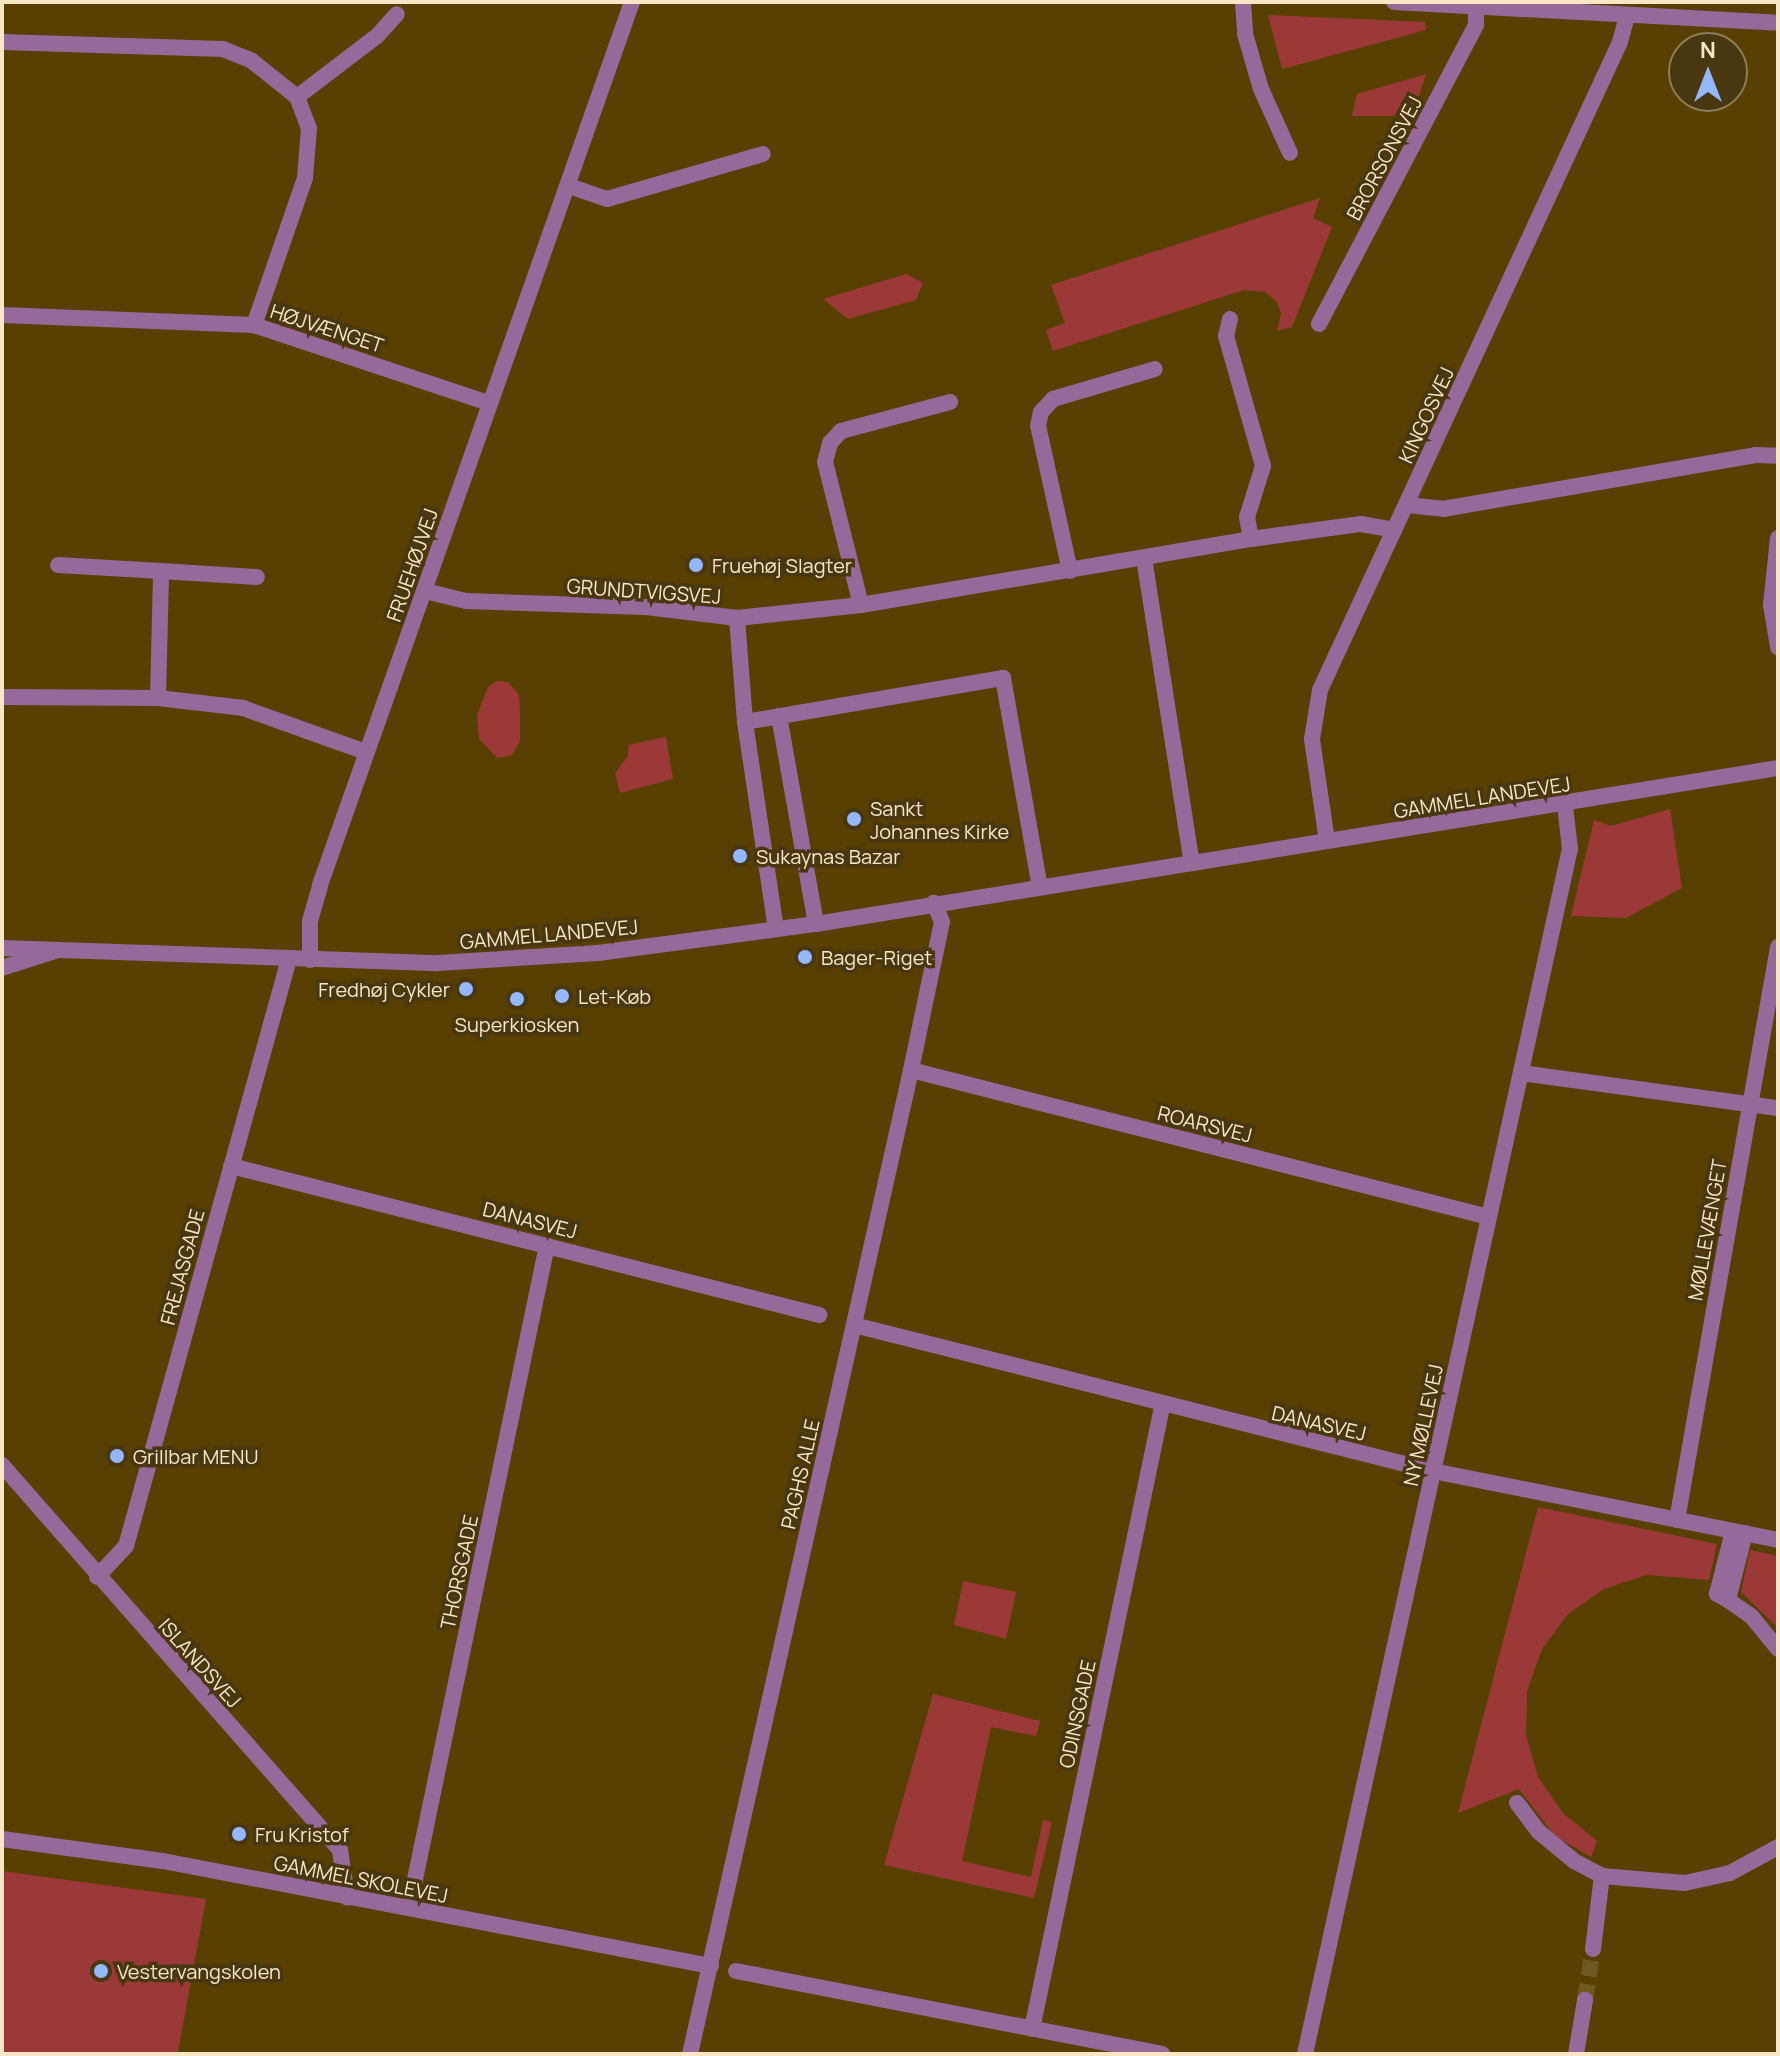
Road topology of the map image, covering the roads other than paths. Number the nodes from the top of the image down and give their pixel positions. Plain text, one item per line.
1 (632, 2) edge
2 (1243, 2) edge
3 (1394, 2) edge
4 (1476, 8) junction
5 (397, 14) dead end
6 (1627, 15) junction
7 (1778, 23) edge
8 (2, 42) edge
9 (297, 97) junction
10 (1290, 153) dead end
11 (763, 154) dead end
12 (569, 186) junction
13 (2, 315) edge
14 (1230, 319) dead end
15 (1319, 324) dead end
16 (254, 325) junction
17 (1155, 369) dead end
18 (950, 402) dead end
19 (489, 403) junction
20 (1778, 456) edge
21 (1407, 505) junction
22 (1394, 530) junction
23 (1778, 538) edge
24 (1251, 539) junction
25 (1144, 558) junction
26 (58, 565) dead end
27 (161, 571) junction
28 (1070, 571) junction
29 (257, 577) dead end
30 (425, 591) junction
31 (861, 605) junction
32 (737, 618) junction
33 (1778, 647) edge
34 (2, 697) edge
35 (158, 698) junction
36 (779, 716) junction
37 (745, 722) junction
38 (366, 752) junction
39 (1778, 768) edge
40 (1565, 805) junction
41 (1327, 841) junction
42 (1192, 863) junction
43 (1040, 887) junction
44 (934, 903) junction
45 (816, 924) junction
46 (776, 929) junction
47 (1778, 947) edge
48 (2, 948) edge
49 (56, 951) junction
50 (289, 959) junction
51 (310, 960) junction
52 (2, 968) edge
53 (911, 1070) junction
54 (1521, 1073) junction
55 (1749, 1104) junction
56 (1778, 1108) edge
57 (231, 1166) junction
58 (1489, 1217) junction
59 (547, 1245) junction
60 (819, 1315) dead end
61 (854, 1325) junction
62 (1162, 1407) junction
63 (2, 1465) edge
64 (1433, 1471) junction
65 (1677, 1520) junction
66 (1739, 1532) junction
67 (1778, 1540) edge
68 (97, 1577) junction
69 (1778, 1649) edge
70 (1517, 1803) dead end
71 (2, 1839) edge
72 (1778, 1847) edge
73 (1602, 1876) junction
74 (347, 1897) junction
75 (409, 1908) junction
76 (1593, 1949) tunnel mouth
77 (711, 1966) junction
78 (736, 1971) dead end
79 (1585, 2000) tunnel mouth
80 (1032, 2029) junction
81 (690, 2054) edge
82 (1162, 2054) edge
83 (1305, 2054) edge
84 (1576, 2054) edge

1 - 12 street, FRUEHØJVEJ
2 - 10 street
3 - 4 street
4 - 6 street
4 - 15 street, BRORSONSVEJ
5 - 9 street
6 - 7 street
6 - 21 street, KINGOSVEJ
8 - 9 street
9 - 16 street
11 - 12 street
12 - 19 street, FRUEHØJVEJ
13 - 16 street, HØJVÆNGET
14 - 24 street
16 - 19 street, HØJVÆNGET
17 - 28 street
18 - 31 street
19 - 30 street, FRUEHØJVEJ
20 - 21 street
21 - 22 street, KINGOSVEJ
22 - 24 street, GRUNDTVIGSVEJ
22 - 41 street, KINGOSVEJ
23 - 33 street
24 - 25 street, GRUNDTVIGSVEJ
25 - 28 street, GRUNDTVIGSVEJ
25 - 42 street
26 - 27 street
27 - 29 street
27 - 35 street
28 - 31 street, GRUNDTVIGSVEJ
30 - 32 street, GRUNDTVIGSVEJ
30 - 38 street, FRUEHØJVEJ
31 - 32 street, GRUNDTVIGSVEJ
32 - 37 street
34 - 35 street
35 - 38 street
36 - 37 street
36 - 43 street
36 - 45 street
37 - 46 street
38 - 51 street, FRUEHØJVEJ
39 - 40 street, GAMMEL LANDEVEJ
40 - 41 street, GAMMEL LANDEVEJ
40 - 54 street, NY MØLLEVEJ
41 - 42 street, GAMMEL LANDEVEJ
42 - 43 street, GAMMEL LANDEVEJ
43 - 44 street, GAMMEL LANDEVEJ
44 - 45 street, GAMMEL LANDEVEJ
44 - 53 street, PAGHS ALLE
45 - 46 street, GAMMEL LANDEVEJ
46 - 51 street, GAMMEL LANDEVEJ
47 - 55 street, MØLLEVÆNGET
48 - 49 street, GAMMEL LANDEVEJ
49 - 50 street, GAMMEL LANDEVEJ
49 - 52 street
50 - 51 street, GAMMEL LANDEVEJ
50 - 57 street, FREJASGADE
53 - 58 street, ROARSVEJ
53 - 61 street, PAGHS ALLE
54 - 55 street
54 - 58 street, NY MØLLEVEJ
55 - 56 street
55 - 65 street, MØLLEVÆNGET
57 - 59 street, DANASVEJ
57 - 68 street, FREJASGADE
58 - 64 street, NY MØLLEVEJ
59 - 60 street, DANASVEJ
59 - 75 street, THORSGADE
61 - 62 street, DANASVEJ
61 - 77 street, PAGHS ALLE
62 - 64 street, DANASVEJ
62 - 80 street, ODINSGADE
63 - 68 street, ISLANDSVEJ
64 - 65 street, DANASVEJ
64 - 83 street, NY MØLLEVEJ
65 - 66 street, DANASVEJ
66 - 67 street, DANASVEJ
66 - 69 street
68 - 74 street, ISLANDSVEJ
70 - 73 street
71 - 74 street, GAMMEL SKOLEVEJ
72 - 73 street
73 - 76 street
74 - 75 street, GAMMEL SKOLEVEJ
75 - 77 street, GAMMEL SKOLEVEJ
77 - 81 street, PAGHS ALLE
78 - 80 street
79 - 84 street
80 - 82 street

